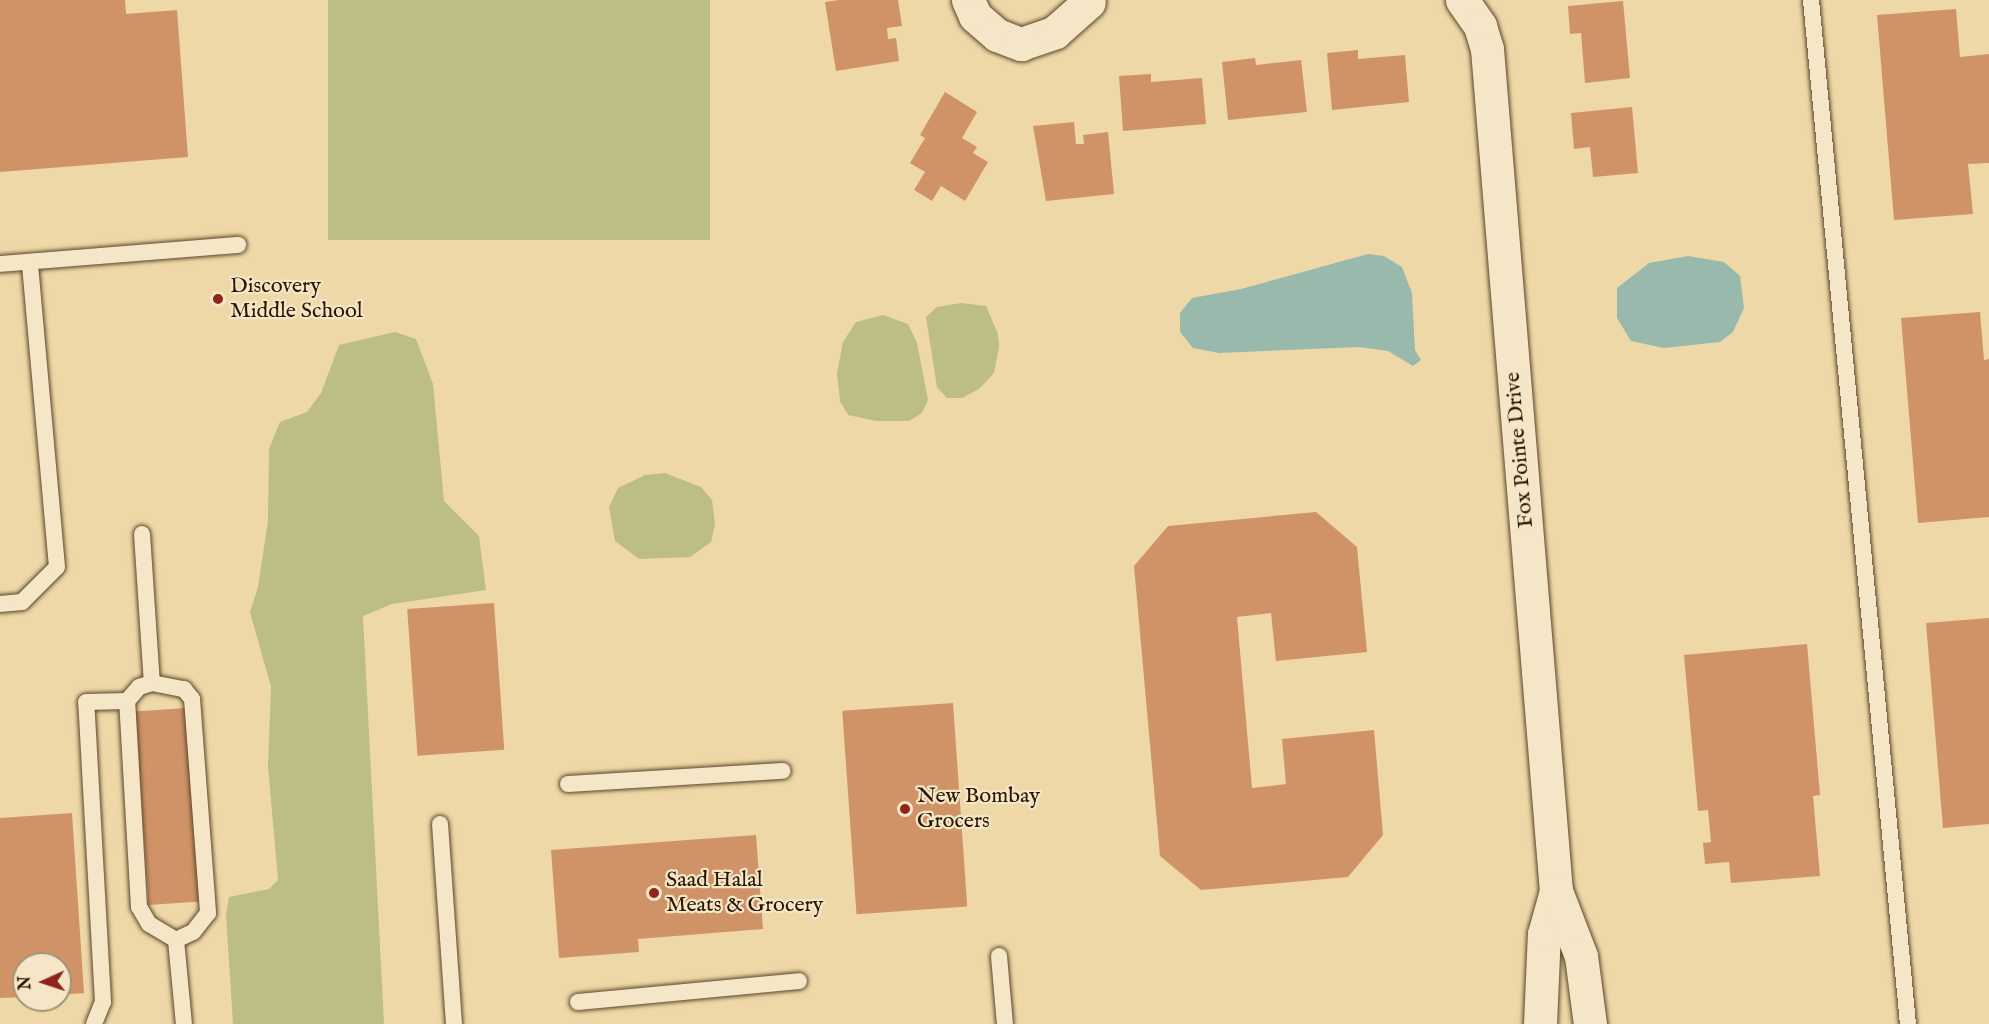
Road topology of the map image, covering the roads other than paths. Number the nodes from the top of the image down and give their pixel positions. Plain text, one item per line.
1 (968, 0) edge
2 (1811, 0) edge
3 (1085, 1) edge
4 (1471, 4) edge
5 (238, 245) dead end
6 (30, 262) junction
7 (0, 264) edge
8 (142, 534) dead end
9 (0, 604) edge
10 (152, 683) junction
11 (127, 701) junction
12 (783, 771) dead end
13 (568, 784) dead end
14 (440, 824) dead end
15 (1556, 891) junction
16 (176, 940) junction
17 (999, 956) dead end
18 (800, 981) dead end
19 (578, 1002) dead end
20 (94, 1024) edge
21 (184, 1024) edge
22 (454, 1024) edge
23 (1005, 1024) edge
24 (1540, 1024) edge
25 (1590, 1024) edge
26 (1908, 1024) edge

1 - 3 street
2 - 26 lane
4 - 15 street, Fox Pointe Drive
5 - 6 lane
6 - 7 lane
6 - 9 lane
8 - 10 lane
10 - 11 lane
10 - 16 lane
11 - 16 lane
11 - 20 lane
12 - 13 lane
14 - 22 lane
15 - 24 street
15 - 25 street
16 - 21 lane
17 - 23 lane
18 - 19 lane

